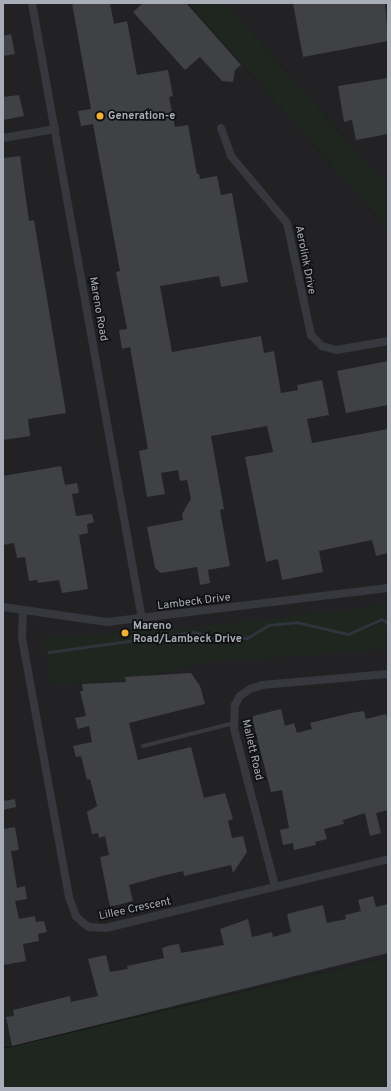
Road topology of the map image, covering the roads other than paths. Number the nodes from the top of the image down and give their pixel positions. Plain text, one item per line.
1 (32, 3) edge
2 (221, 128) dead end
3 (55, 129) junction
4 (3, 138) edge
5 (388, 341) edge
6 (388, 588) edge
7 (3, 607) edge
8 (23, 610) junction
9 (142, 619) junction
10 (388, 674) edge
11 (234, 723) junction
12 (143, 746) dead end
13 (388, 859) edge
14 (276, 886) junction

1 - 3 street, Mareno Road
2 - 5 street, Aerolink Drive
3 - 4 street
3 - 9 street, Mareno Road
6 - 9 street, Lambeck Drive
7 - 8 street, Lambeck Drive
8 - 9 street, Lambeck Drive
8 - 14 street, Lillee Crescent
10 - 11 street, Mallett Road
11 - 12 lane
11 - 14 street, Mallett Road
13 - 14 street, Lillee Crescent

